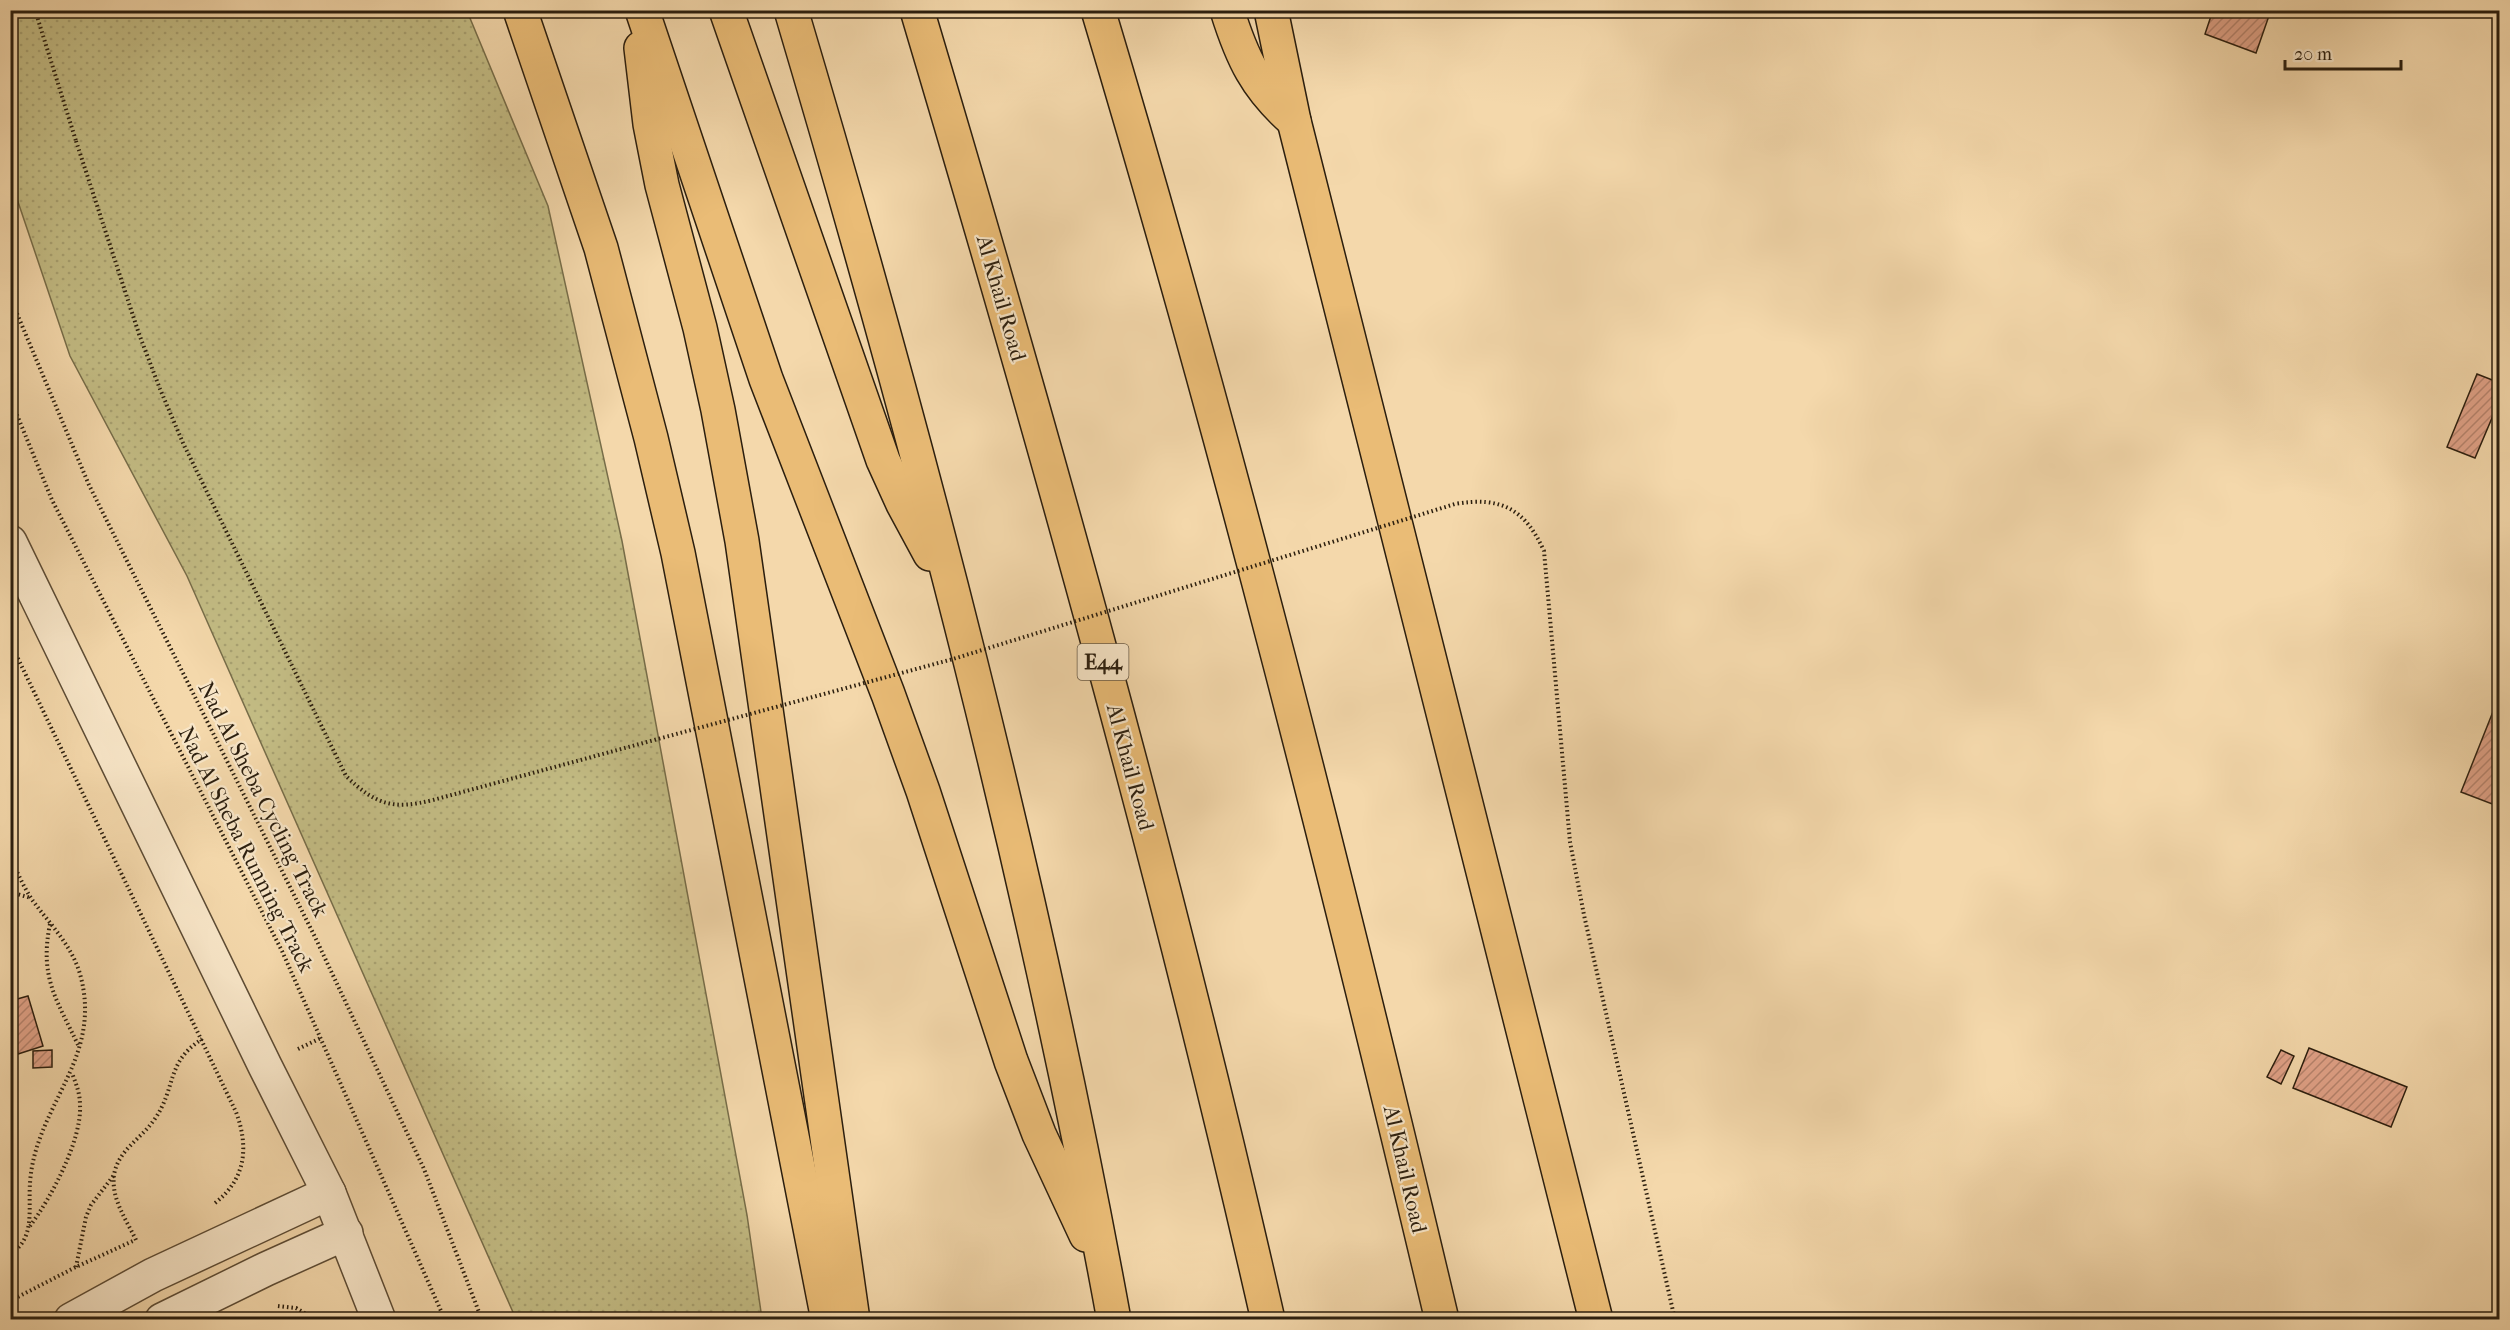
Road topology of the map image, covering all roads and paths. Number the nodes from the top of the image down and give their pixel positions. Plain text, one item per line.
1 (35, 10) edge
2 (520, 10) edge
3 (640, 10) edge
4 (726, 10) edge
5 (791, 10) edge
6 (917, 10) edge
7 (1098, 10) edge
8 (1227, 10) edge
9 (1271, 10) edge
10 (1294, 121) junction
11 (10, 297) edge
12 (10, 398) edge
13 (10, 542) edge
14 (952, 589) junction
15 (10, 642) edge
16 (10, 856) edge
17 (10, 892) edge
18 (32, 898) junction
19 (50, 923) junction
20 (202, 1039) junction
21 (80, 1049) junction
22 (72, 1072) junction
23 (114, 1174) junction
24 (329, 1193) junction
25 (210, 1207) dead end
26 (30, 1226) junction
27 (346, 1233) junction
28 (146, 1235) dead end
29 (136, 1240) junction
30 (10, 1254) edge
31 (76, 1267) junction
32 (1106, 1274) junction
33 (10, 1301) edge
34 (275, 1306) dead end
35 (71, 1320) edge
36 (162, 1320) edge
37 (315, 1320) edge
38 (380, 1320) edge
39 (445, 1320) edge
40 (482, 1320) edge
41 (828, 1320) edge
42 (853, 1320) edge
43 (1114, 1320) edge
44 (1268, 1320) edge
45 (1442, 1320) edge
46 (1596, 1320) edge
47 (1675, 1320) edge

1 - 47 path, bridge
2 - 41 highway
3 - 32 highway
3 - 42 highway
4 - 14 highway
5 - 14 highway
6 - 44 highway, Al Khail Road / E44
7 - 45 highway, Al Khail Road
8 - 10 highway
9 - 10 highway
10 - 46 highway
11 - 40 path, Nad Al Sheba Cycling Track
12 - 39 path, Nad Al Sheba Running Track
13 - 24 street
14 - 32 highway
15 - 20 path
16 - 18 path
17 - 18 path
18 - 19 path
19 - 21 path
19 - 21 path
20 - 23 path
20 - 25 path
21 - 22 path
22 - 26 path
22 - 26 path
23 - 29 path
23 - 31 path
24 - 27 street
24 - 35 street
26 - 30 path
27 - 36 street
27 - 38 street
28 - 29 path
29 - 31 path
31 - 33 path
32 - 43 highway
34 - 37 path

